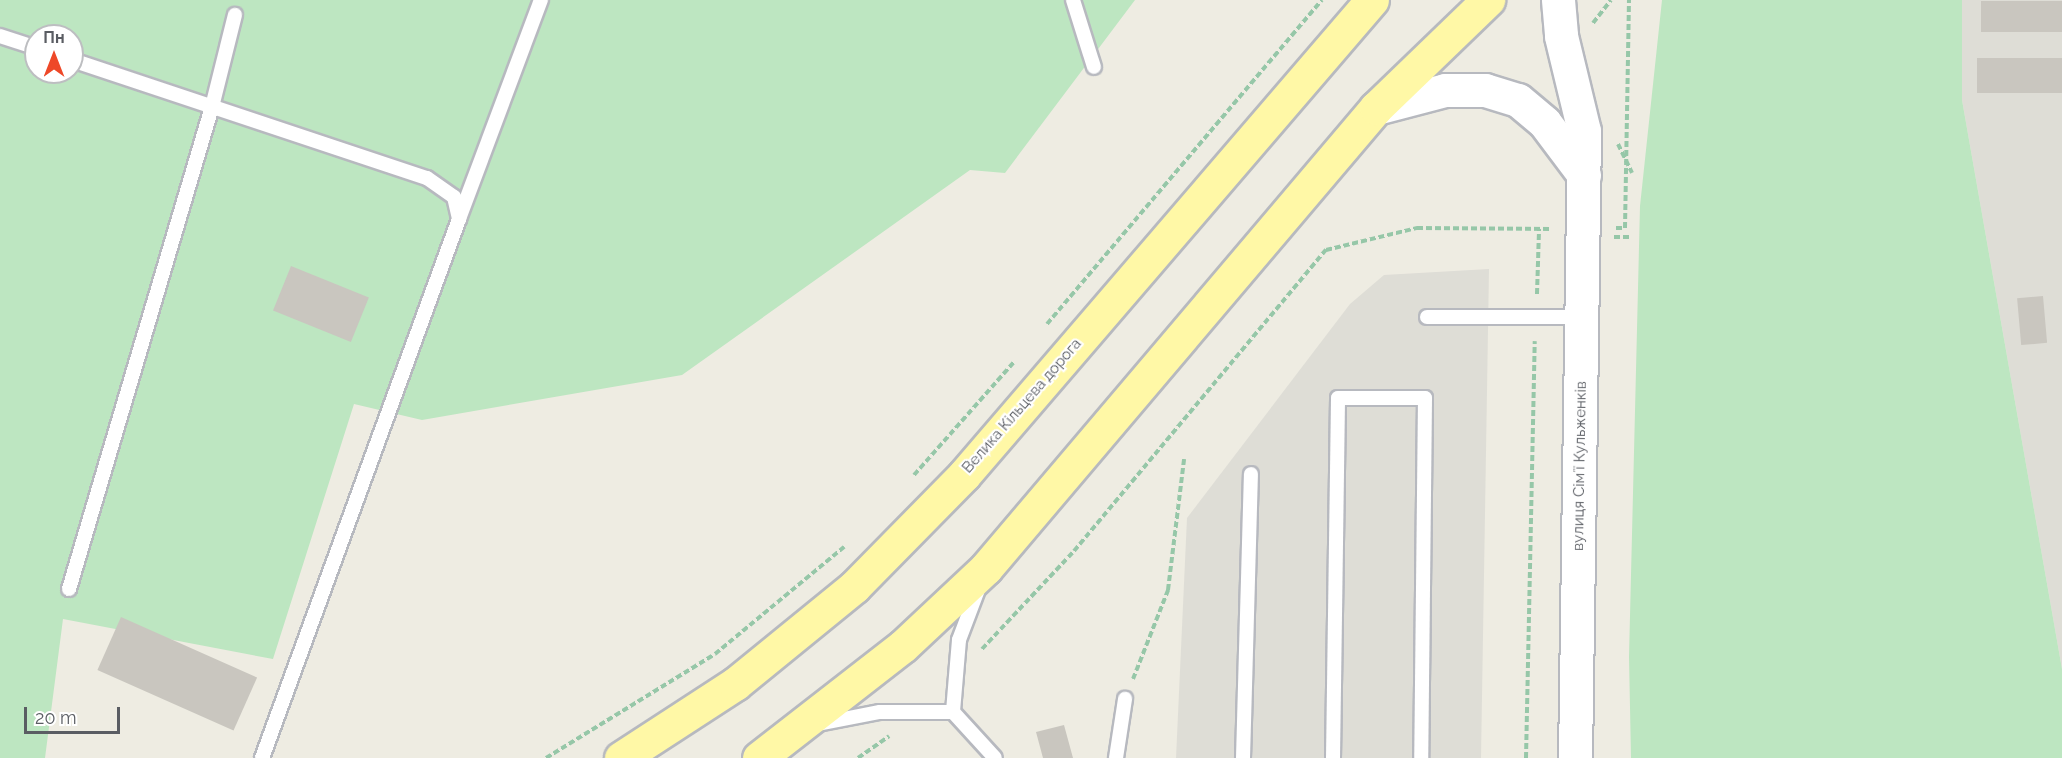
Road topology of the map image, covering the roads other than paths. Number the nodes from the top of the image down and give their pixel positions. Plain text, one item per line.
1 (541, 0) edge
2 (1074, 0) edge
3 (1372, 0) edge
4 (1488, 0) edge
5 (1558, 0) edge
6 (235, 15) dead end
7 (0, 36) edge
8 (24, 44) edge
9 (84, 64) edge
10 (1094, 67) dead end
11 (212, 107) junction
12 (1376, 108) junction
13 (1584, 175) junction
14 (459, 219) junction
15 (1428, 317) dead end
16 (1583, 318) junction
17 (1251, 474) dead end
18 (986, 568) junction
19 (69, 589) dead end
20 (1125, 699) road end
21 (953, 712) junction
22 (804, 726) junction
23 (262, 758) edge
24 (621, 758) edge
25 (759, 758) edge
26 (995, 758) edge
27 (1116, 758) edge
28 (1243, 758) edge
29 (1333, 758) edge
30 (1421, 758) edge
31 (1575, 758) edge

1 - 14 lane
2 - 10 lane
3 - 24 main road, Велика Кільцева дорога
4 - 12 main road
5 - 13 main road, вулиця Сімʼї Кульженків
6 - 11 lane
7 - 8 lane
9 - 11 lane
11 - 14 lane
11 - 19 lane
12 - 13 main road
12 - 18 main road
13 - 16 main road, вулиця Сімʼї Кульженків
14 - 23 lane
15 - 16 lane
16 - 31 main road, вулиця Сімʼї Кульженків
17 - 28 lane
18 - 21 lane
18 - 22 main road
20 - 27 lane
21 - 22 lane
21 - 26 lane
22 - 25 main road
29 - 30 lane

